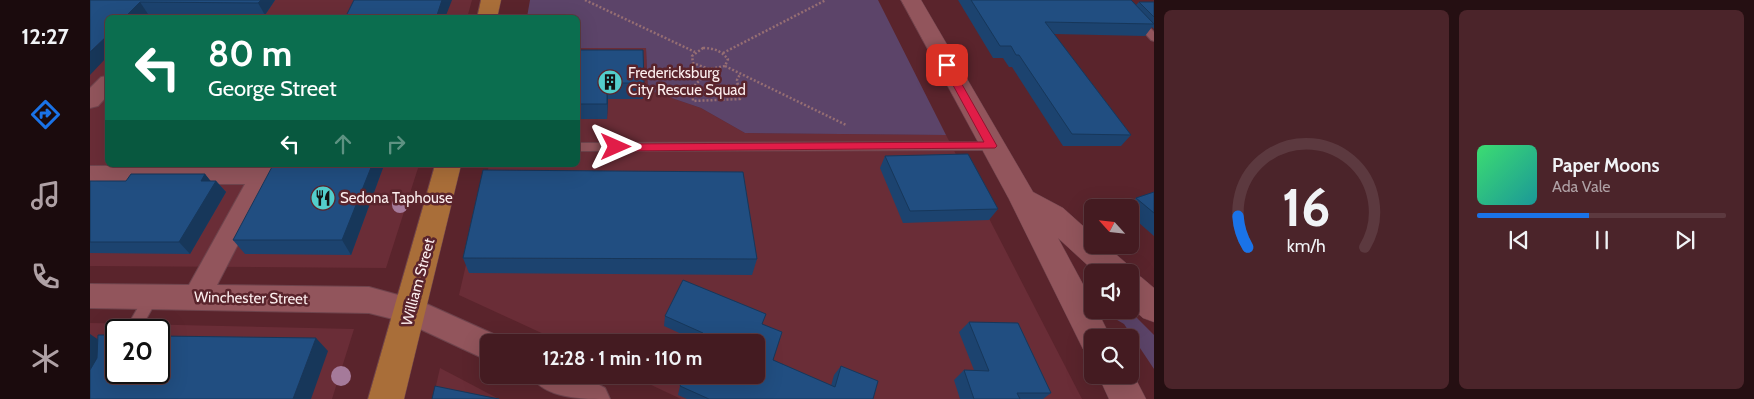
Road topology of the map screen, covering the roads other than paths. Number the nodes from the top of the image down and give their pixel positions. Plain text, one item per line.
1 (492, 0) edge
2 (911, 0) edge
3 (1119, 0) edge
4 (488, 15) edge
5 (1154, 38) edge
6 (105, 85) edge
7 (90, 101) edge
8 (992, 146) junction
9 (580, 147) edge
10 (447, 167) edge
11 (119, 170) edge
12 (264, 170) edge
13 (90, 175) edge
14 (1023, 198) junction
15 (1106, 264) edge
16 (1139, 294) edge
17 (90, 296) edge
18 (152, 296) junction
19 (197, 297) junction
20 (1154, 308) edge
21 (410, 310) junction
22 (138, 319) edge
23 (1090, 329) edge
24 (480, 342) edge
25 (565, 384) edge
26 (1120, 384) edge
27 (386, 399) edge
28 (594, 399) edge
29 (1128, 399) edge

1 - 4 main road
2 - 8 street
3 - 5 lane
6 - 7 street
8 - 9 lane
8 - 14 street
10 - 21 main road, William Street
11 - 12 street
11 - 13 street
12 - 19 street
14 - 15 street
14 - 23 street
16 - 20 street
17 - 18 street, Winchester Street
18 - 19 street, Winchester Street
18 - 22 lane
19 - 21 street, Winchester Street
21 - 24 street, Winchester Street
21 - 27 main road, William Street
25 - 28 street
26 - 29 street

